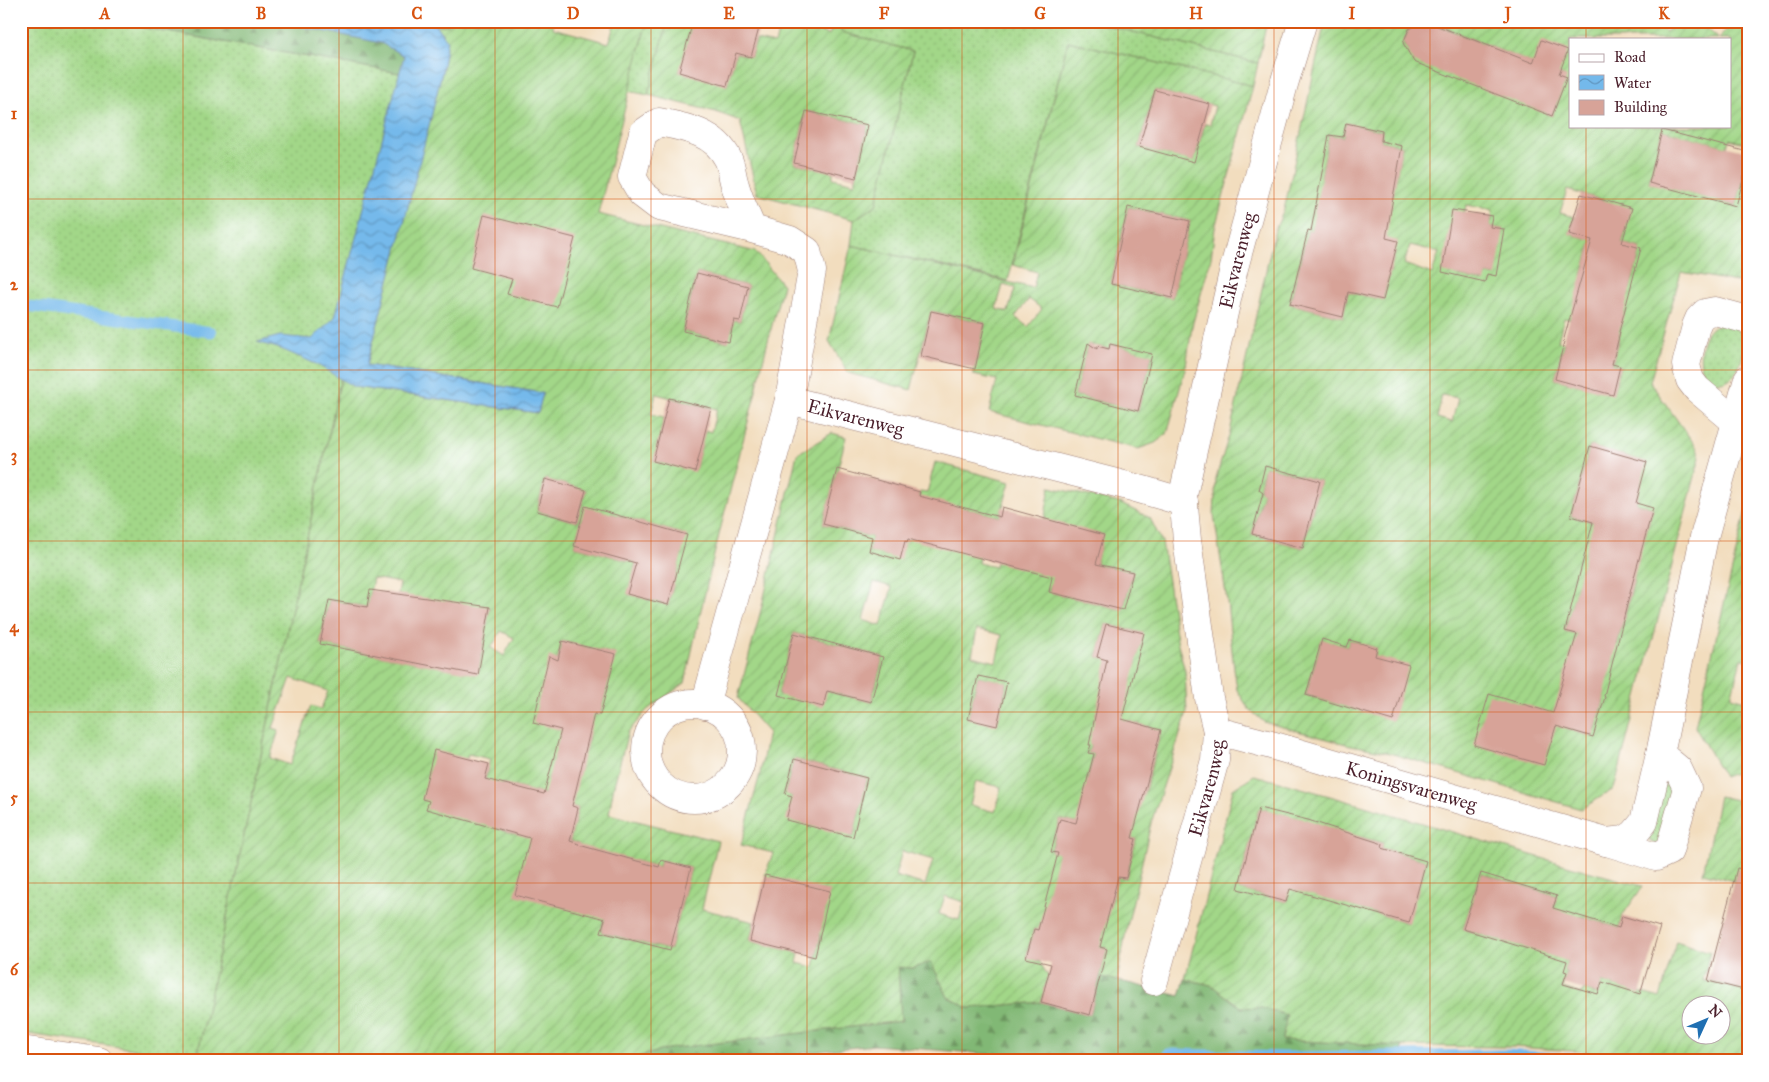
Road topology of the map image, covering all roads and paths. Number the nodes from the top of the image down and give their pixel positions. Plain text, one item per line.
1 (1303, 21) edge
2 (752, 229) junction
3 (1748, 320) edge
4 (1748, 380) edge
5 (789, 400) junction
6 (1737, 423) junction
7 (1184, 502) junction
8 (705, 705) dead end
9 (1217, 731) junction
10 (1660, 754) junction
11 (1606, 842) junction
12 (1154, 981) dead end
13 (21, 1050) edge
14 (100, 1061) edge

1 - 7 street, Eikvarenweg
2 - 2 street, Eikvarenweg
2 - 5 street, Eikvarenweg
3 - 6 street
4 - 6 street, Koningsvarenweg
5 - 7 street, Eikvarenweg
5 - 8 street, Eikvarenweg
6 - 10 street, Koningsvarenweg
7 - 9 street, Eikvarenweg
9 - 11 street, Koningsvarenweg
9 - 12 street, Eikvarenweg
10 - 11 street, Koningsvarenweg
10 - 11 street, Koningsvarenweg
13 - 14 street

